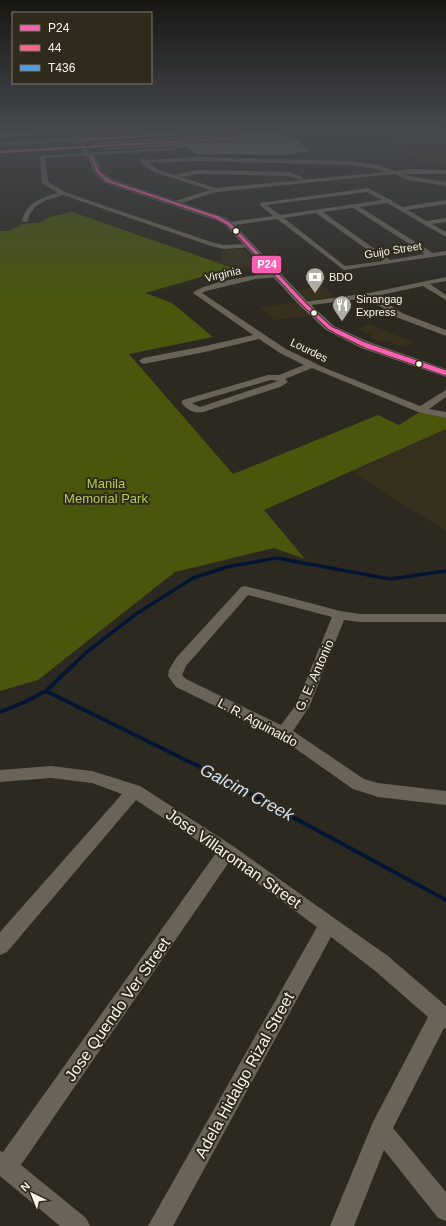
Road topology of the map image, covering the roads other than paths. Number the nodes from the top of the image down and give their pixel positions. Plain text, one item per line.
1 (53, 187) edge
2 (127, 187) edge
3 (207, 187) edge
4 (247, 187) edge
5 (216, 190) junction
6 (63, 193) junction
7 (390, 201) junction
8 (446, 202) edge
9 (174, 203) junction
10 (354, 206) junction
11 (404, 209) junction
12 (317, 211) junction
13 (278, 217) junction
14 (446, 220) edge
15 (25, 221) dead end
16 (426, 223) junction
17 (229, 224) junction
18 (446, 235) edge
19 (250, 246) junction
20 (446, 253) edge
21 (430, 256) junction
22 (389, 262) junction
23 (276, 275) junction
24 (446, 279) edge
25 (423, 283) junction
26 (196, 293) joint
27 (369, 295) junction
28 (446, 298) edge
29 (304, 304) junction
30 (446, 333) edge
31 (259, 336) junction
32 (143, 361) dead end
33 (312, 365) junction
34 (444, 371) edge
35 (280, 378) junction
36 (446, 393) edge
37 (422, 410) junction
38 (446, 415) edge
39 (340, 615) junction
40 (446, 618) edge
41 (284, 733) junction
42 (0, 776) edge
43 (134, 791) junction
44 (446, 798) edge
45 (227, 851) junction
46 (328, 924) junction
47 (0, 946) edge
48 (443, 1016) edge
49 (381, 1130) junction
50 (3, 1165) edge
51 (446, 1210) edge
52 (78, 1226) edge
53 (160, 1226) edge
54 (342, 1226) edge

1 - 6 street
2 - 9 street
3 - 5 street
4 - 5 street
5 - 9 street
6 - 15 street
6 - 19 street
7 - 10 street
7 - 11 street
7 - 13 street
8 - 11 street
9 - 17 street
10 - 12 street
10 - 21 street
11 - 16 street
12 - 13 street
12 - 22 street
13 - 17 street
13 - 22 street, Guijo Street
14 - 16 street
16 - 18 street
17 - 19 street
19 - 23 street
20 - 21 street, Guijo Street
21 - 22 street, Guijo Street
23 - 26 street, Virginia
23 - 29 street
24 - 25 street
25 - 27 street
25 - 28 street
26 - 31 street, Lourdes
27 - 29 street
27 - 30 street
29 - 34 street
31 - 32 street
31 - 33 street, Lourdes
33 - 35 street
33 - 37 street, Lourdes
35 - 35 street
36 - 37 street
37 - 38 street, Lourdes
39 - 40 street
39 - 41 street, G. E. Antonio
39 - 41 street, L. R. Aguinaldo
41 - 44 street, L. R. Aguinaldo
42 - 43 street, Jose Villaroman Street
43 - 45 street, Jose Villaroman Street
43 - 47 street
45 - 46 street, Jose Villaroman Street
45 - 50 street, Jose Quendo Ver Street
46 - 48 street, Jose Villaroman Street
46 - 53 street, Adela Hidalgo Rizal Street
48 - 49 street
49 - 51 street
49 - 54 street
50 - 52 street

